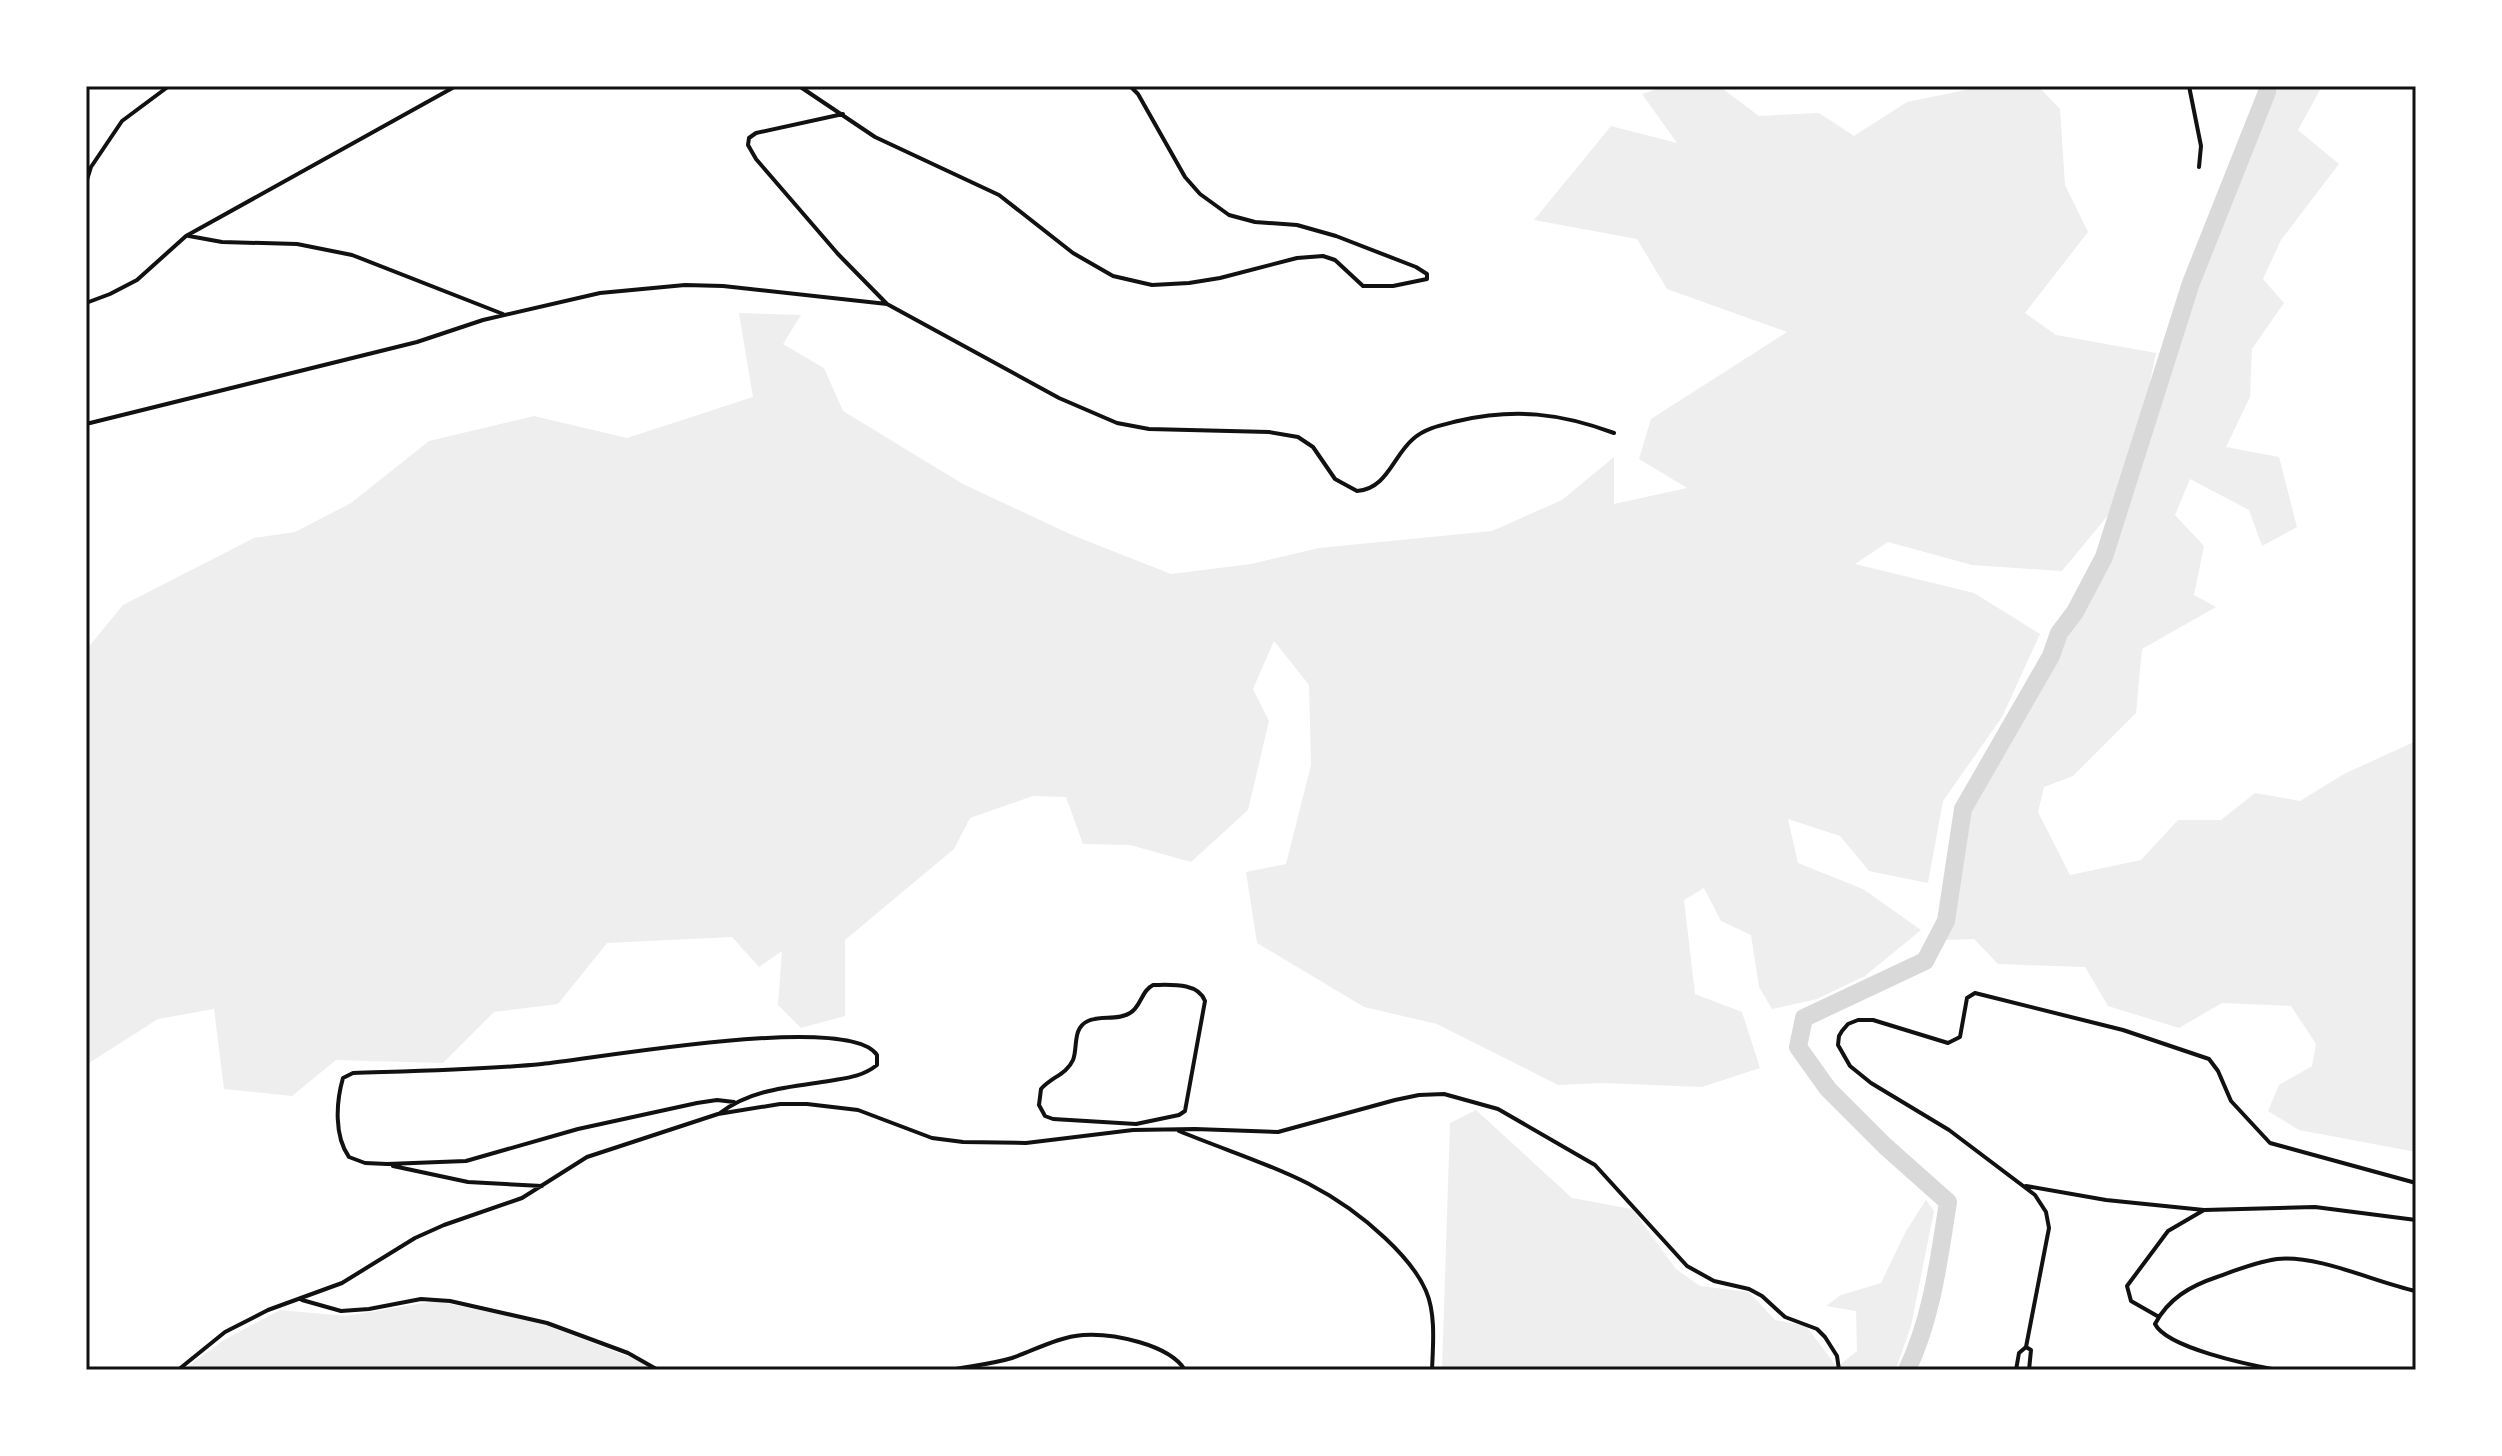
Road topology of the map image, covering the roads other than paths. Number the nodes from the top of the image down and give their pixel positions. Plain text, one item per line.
1 (169, 86) edge
2 (456, 86) edge
3 (799, 86) edge
4 (1130, 86) edge
5 (2189, 86) edge
6 (843, 114) junction
7 (2199, 167) dead end
8 (86, 183) edge
9 (86, 194) edge
10 (86, 222) edge
11 (186, 236) junction
12 (86, 303) edge
13 (887, 304) junction
14 (506, 315) junction
15 (86, 424) edge
16 (1614, 433) dead end
17 (734, 1102) junction
18 (718, 1114) junction
19 (1136, 1124) junction
20 (1176, 1129) junction
21 (1138, 1130) junction
22 (387, 1164) junction
23 (2416, 1183) edge
24 (543, 1186) junction
25 (2023, 1186) junction
26 (2204, 1210) junction
27 (2416, 1220) edge
28 (2416, 1291) edge
29 (300, 1300) junction
30 (2159, 1317) junction
31 (2026, 1347) junction
32 (178, 1370) edge
33 (658, 1370) edge
34 (950, 1370) edge
35 (1185, 1370) edge
36 (1432, 1370) edge
37 (1839, 1370) edge
38 (2016, 1370) edge
39 (2029, 1370) edge
40 (2277, 1370) edge

1 - 8 street
2 - 11 street
3 - 6 street
4 - 6 street
5 - 7 street
6 - 13 street
9 - 10 street
11 - 12 street
11 - 14 street
13 - 14 street
13 - 16 street
14 - 15 street
17 - 18 street
17 - 22 street
17 - 22 street
18 - 21 street
18 - 24 street
19 - 19 street
19 - 21 street
20 - 21 street
20 - 36 street
20 - 37 street
22 - 24 street
23 - 25 street
24 - 29 street
25 - 26 street
25 - 31 street
26 - 27 street
26 - 30 street
28 - 30 street
29 - 32 street
29 - 33 street
30 - 40 street
31 - 38 street
31 - 39 street
34 - 35 street

